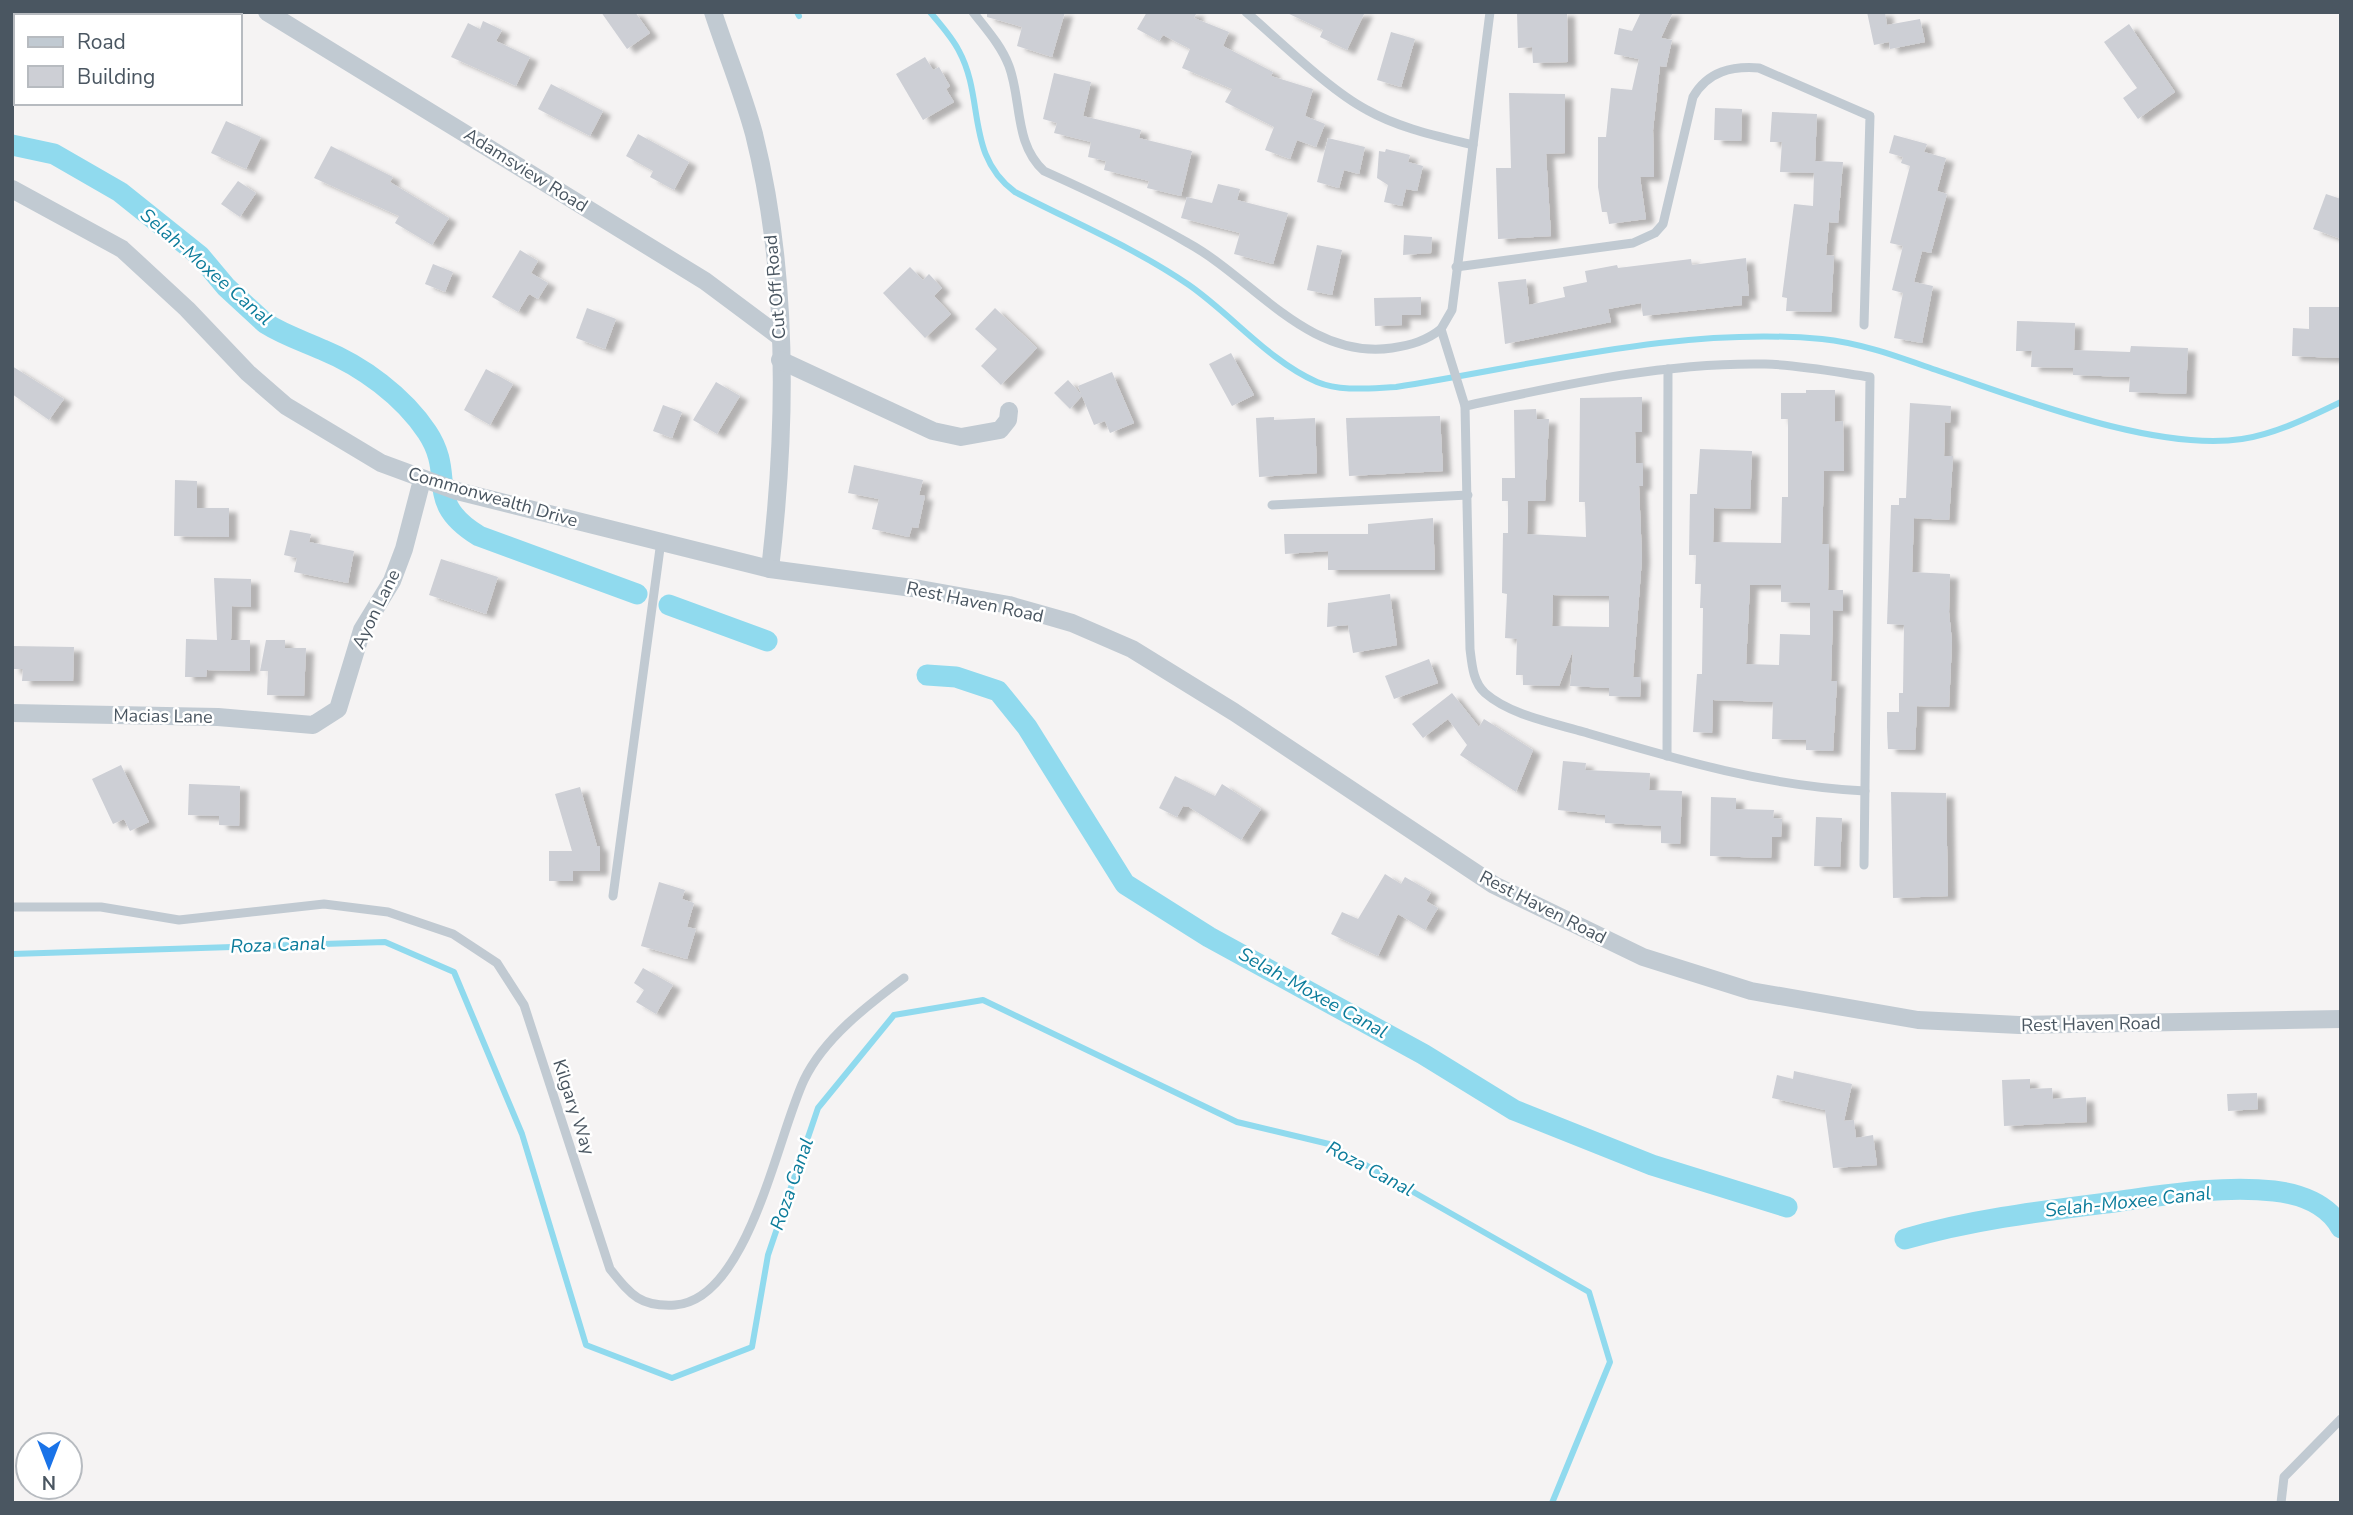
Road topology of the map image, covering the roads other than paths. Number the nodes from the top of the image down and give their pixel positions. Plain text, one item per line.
1 (267, 12) edge
2 (713, 12) edge
3 (973, 12) edge
4 (1246, 12) edge
5 (1490, 12) edge
6 (1473, 145) junction
7 (12, 189) edge
8 (1456, 267) junction
9 (1864, 326) dead end
10 (1441, 329) junction
11 (780, 337) junction
12 (780, 360) junction
13 (1668, 369) junction
14 (1465, 406) junction
15 (1009, 411) dead end
16 (428, 482) junction
17 (1468, 495) junction
18 (1272, 505) dead end
19 (661, 541) junction
20 (770, 569) junction
21 (12, 713) edge
22 (313, 726) joint
23 (1667, 756) junction
24 (1865, 791) junction
25 (1864, 864) dead end
26 (613, 896) dead end
27 (12, 906) edge
28 (904, 978) dead end
29 (2341, 1018) edge
30 (2341, 1419) edge
31 (2281, 1503) edge

1 - 11 street, Adamsview Road
2 - 11 street, Cut Off Road
3 - 10 lane
4 - 6 lane
5 - 6 lane
6 - 8 lane
7 - 16 street, Commonwealth Drive
8 - 9 lane
8 - 10 lane
10 - 14 lane
11 - 12 street, Cut Off Road
12 - 15 street
12 - 20 street, Cut Off Road
13 - 14 lane
13 - 23 lane
13 - 24 lane
14 - 17 lane
16 - 19 street, Commonwealth Drive
16 - 22 street, Ayon Lane
17 - 18 lane
17 - 23 lane
19 - 20 street, Commonwealth Drive
19 - 26 lane
20 - 29 street, Rest Haven Road
21 - 22 street, Macias Lane
23 - 24 lane
24 - 25 lane
27 - 28 lane, Kilgary Way
30 - 31 lane

